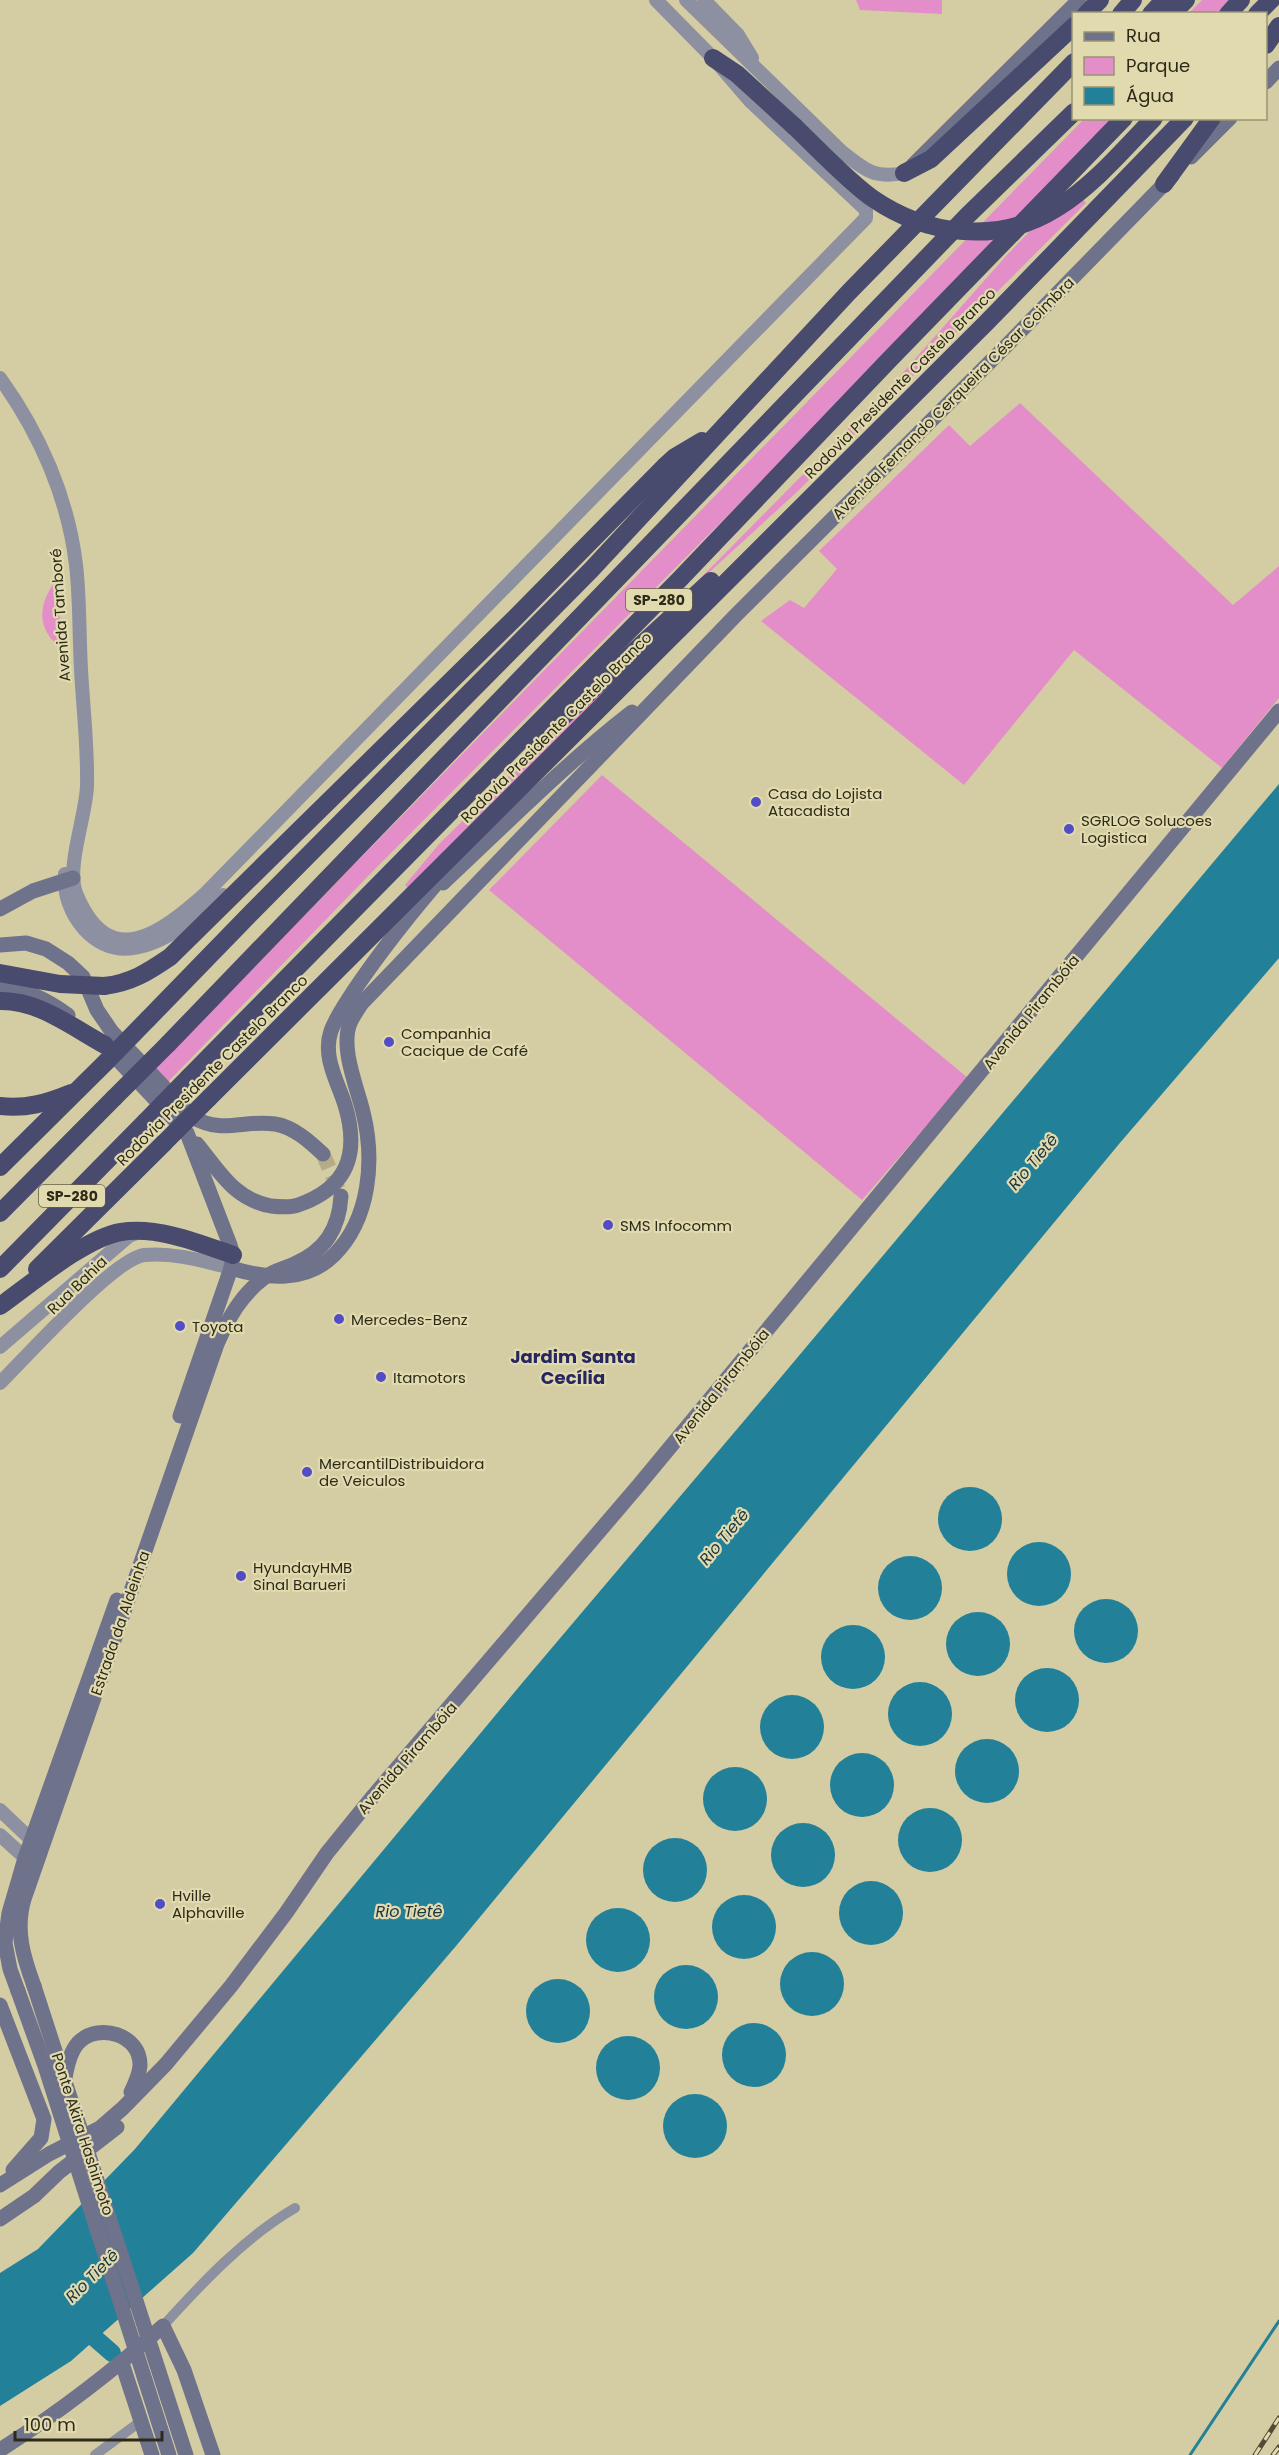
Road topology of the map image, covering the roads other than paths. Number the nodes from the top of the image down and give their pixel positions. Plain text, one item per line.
1 (656, 0) edge
2 (686, 0) edge
3 (704, 0) edge
4 (1079, 0) edge
5 (1100, 0) edge
6 (1133, 0) edge
7 (1164, 0) edge
8 (1186, 0) edge
9 (1241, 0) edge
10 (1271, 0) edge
11 (1088, 12) edge
12 (1122, 12) edge
13 (1153, 12) edge
14 (1174, 12) edge
15 (1230, 12) edge
16 (1259, 12) edge
17 (1279, 24) edge
18 (1072, 28) edge
19 (1267, 35) edge
20 (1267, 43) edge
21 (714, 58) junction
22 (1072, 64) edge
23 (1279, 68) edge
24 (764, 78) junction
25 (1267, 81) edge
26 (1072, 99) edge
27 (1072, 114) edge
28 (1122, 120) edge
29 (1152, 120) edge
30 (1183, 120) edge
31 (1211, 120) edge
32 (1228, 120) edge
33 (1041, 145) junction
34 (904, 173) junction
35 (1164, 184) junction
36 (987, 322) junction
37 (0, 378) edge
38 (717, 433) junction
39 (677, 677) junction
40 (1279, 711) edge
41 (517, 792) junction
42 (426, 835) junction
43 (258, 870) junction
44 (69, 879) junction
45 (0, 909) edge
46 (408, 917) junction
47 (0, 945) edge
48 (0, 973) edge
49 (0, 987) edge
50 (0, 1001) edge
51 (105, 1045) junction
52 (83, 1086) junction
53 (0, 1106) edge
54 (188, 1133) junction
55 (323, 1154) tunnel mouth
56 (0, 1167) edge
57 (341, 1196) tunnel mouth
58 (0, 1213) edge
59 (143, 1231) junction
60 (232, 1262) junction
61 (0, 1269) edge
62 (267, 1275) junction
63 (223, 1294) junction
64 (0, 1307) edge
65 (235, 1307) junction
66 (0, 1347) edge
67 (0, 1383) edge
68 (0, 1810) edge
69 (0, 1835) edge
70 (37, 1845) junction
71 (30, 1862) junction
72 (9, 1913) junction
73 (0, 1934) edge
74 (34, 1986) joint
75 (18, 1991) joint
76 (0, 2005) edge
77 (166, 2064) junction
78 (65, 2078) junction
79 (123, 2108) junction
80 (34, 2164) junction
81 (0, 2183) edge
82 (295, 2208) dead end
83 (0, 2219) edge
84 (163, 2326) junction
85 (122, 2363) junction
86 (100, 2380) junction
87 (131, 2389) junction
88 (141, 2421) junction
89 (0, 2450) edge
90 (94, 2455) edge
91 (152, 2455) edge
92 (169, 2455) edge
93 (186, 2455) edge
94 (213, 2455) edge

1 - 21 street
2 - 24 street
3 - 24 street
4 - 34 main road
5 - 11 highway
6 - 12 highway
7 - 13 highway
8 - 14 highway
9 - 15 highway
10 - 16 highway
17 - 19 highway
17 - 20 highway
18 - 34 highway
21 - 29 highway, bridge
21 - 44 street
22 - 38 highway
23 - 25 main road
24 - 34 street
26 - 33 highway
27 - 33 highway, SP-280
28 - 42 highway, Rodovia Presidente Castelo Branco / SP-280
30 - 36 highway, Rodovia Presidente Castelo Branco
31 - 35 highway
32 - 35 main road, Avenida Fernando Cerqueira César Coimbra
33 - 58 highway, SP-280, bridge
35 - 39 main road, Avenida Fernando Cerqueira César Coimbra
36 - 41 highway, Rodovia Presidente Castelo Branco
36 - 42 highway
37 - 44 street, Avenida Tamboré
38 - 43 highway
38 - 52 highway, bridge
39 - 46 main road
39 - 62 main road
40 - 77 main road, Avenida Pirambóia
41 - 46 main road
41 - 64 highway, Rodovia Presidente Castelo Branco, bridge
42 - 61 highway, Rodovia Presidente Castelo Branco / SP-280, bridge
43 - 44 street
43 - 48 highway, bridge
44 - 45 main road
46 - 54 main road
47 - 55 main road
49 - 51 main road
50 - 51 highway
51 - 54 main road
52 - 53 highway
52 - 56 highway
54 - 60 main road
57 - 62 main road
59 - 60 highway
59 - 64 highway
59 - 66 street
60 - 62 main road
60 - 63 main road, Estrada da Aldeinha
60 - 67 street, Rua Bahia
62 - 65 main road, Estrada da Aldeinha
63 - 65 main road
63 - 70 main road, Estrada da Aldeinha
65 - 70 main road, Estrada da Aldeinha
68 - 70 street
69 - 71 street
70 - 71 main road, Estrada da Aldeinha
71 - 72 main road, Estrada da Aldeinha
71 - 74 main road, Estrada da Aldeinha
72 - 73 main road
72 - 75 main road, Estrada da Aldeinha
74 - 78 main road, Ponte Akira Hashimoto, bridge
75 - 92 main road, Ponte Akira Hashimoto, bridge
76 - 81 main road
77 - 79 main road
77 - 83 main road
78 - 79 main road
78 - 93 main road, Ponte Akira Hashimoto, bridge
79 - 80 main road
80 - 81 main road
80 - 83 main road
82 - 84 street
84 - 85 main road
84 - 94 main road
85 - 86 main road
85 - 87 main road
86 - 87 main road
86 - 89 main road
87 - 88 main road
88 - 90 street
88 - 91 main road

